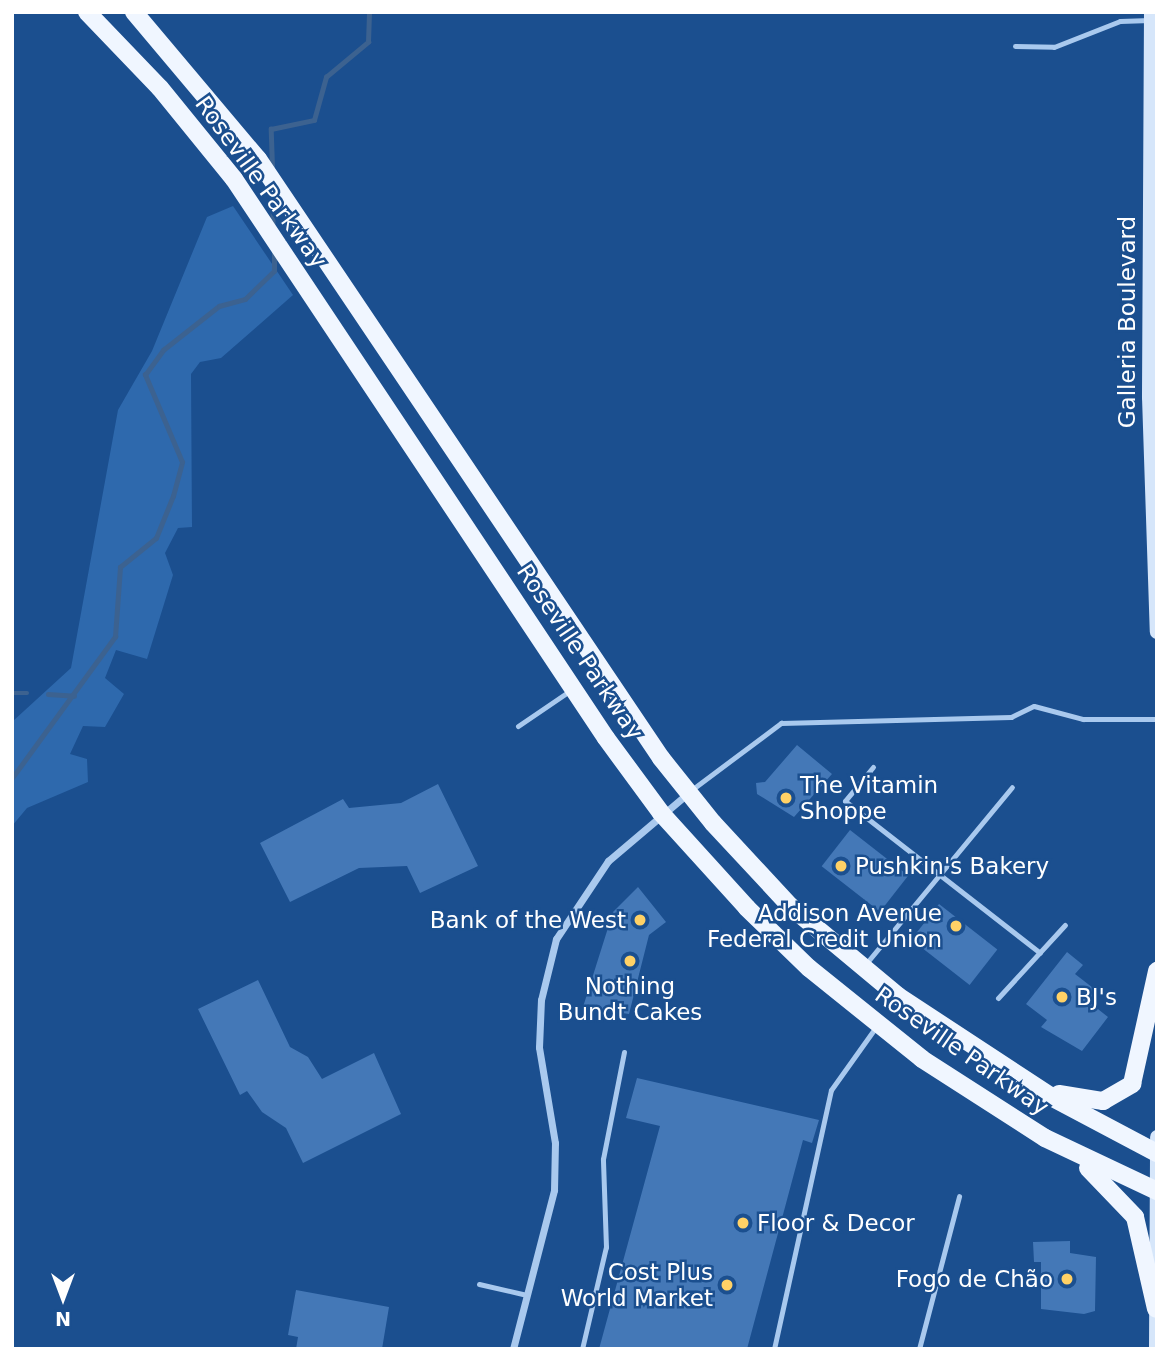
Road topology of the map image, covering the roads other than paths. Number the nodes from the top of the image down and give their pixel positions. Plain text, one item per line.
1 (87, 12) edge
2 (134, 12) edge
3 (1151, 16) edge
4 (1015, 46) dead end
5 (1155, 542) edge
6 (1157, 632) edge
7 (573, 688) junction
8 (1157, 719) edge
9 (518, 726) dead end
10 (873, 767) dead end
11 (1012, 787) dead end
12 (688, 793) junction
13 (661, 813) junction
14 (939, 876) junction
15 (1065, 925) dead end
16 (1040, 953) junction
17 (862, 968) junction
18 (1157, 971) edge
19 (999, 998) dead end
20 (877, 1025) junction
21 (624, 1052) dead end
22 (1015, 1074) junction
23 (1157, 1137) edge
24 (1045, 1138) junction
25 (1157, 1153) edge
26 (1156, 1191) edge
27 (959, 1196) dead end
28 (479, 1284) dead end
29 (527, 1296) junction
30 (1156, 1310) edge
31 (513, 1349) edge
32 (582, 1349) edge
33 (774, 1349) edge
34 (919, 1349) edge
35 (1156, 1349) edge

1 - 7 main road, Roseville Parkway
2 - 12 main road, Roseville Parkway
3 - 4 lane
3 - 5 main road, Galleria Boulevard
5 - 6 main road, Galleria Boulevard
7 - 9 lane
7 - 13 main road, Roseville Parkway
8 - 12 lane
10 - 14 lane
11 - 14 lane
12 - 13 street
12 - 17 main road, Roseville Parkway
13 - 20 main road, Roseville Parkway
13 - 29 street
14 - 16 lane
14 - 17 lane
15 - 16 lane
16 - 19 lane
17 - 22 main road, Roseville Parkway
18 - 22 main road
20 - 24 main road, Roseville Parkway
20 - 33 lane
21 - 32 lane
22 - 25 main road, Roseville Parkway
23 - 25 main road
24 - 26 main road, Roseville Parkway
24 - 30 main road
25 - 26 main road
26 - 30 main road
27 - 34 lane
28 - 29 lane
29 - 31 street
30 - 35 main road

